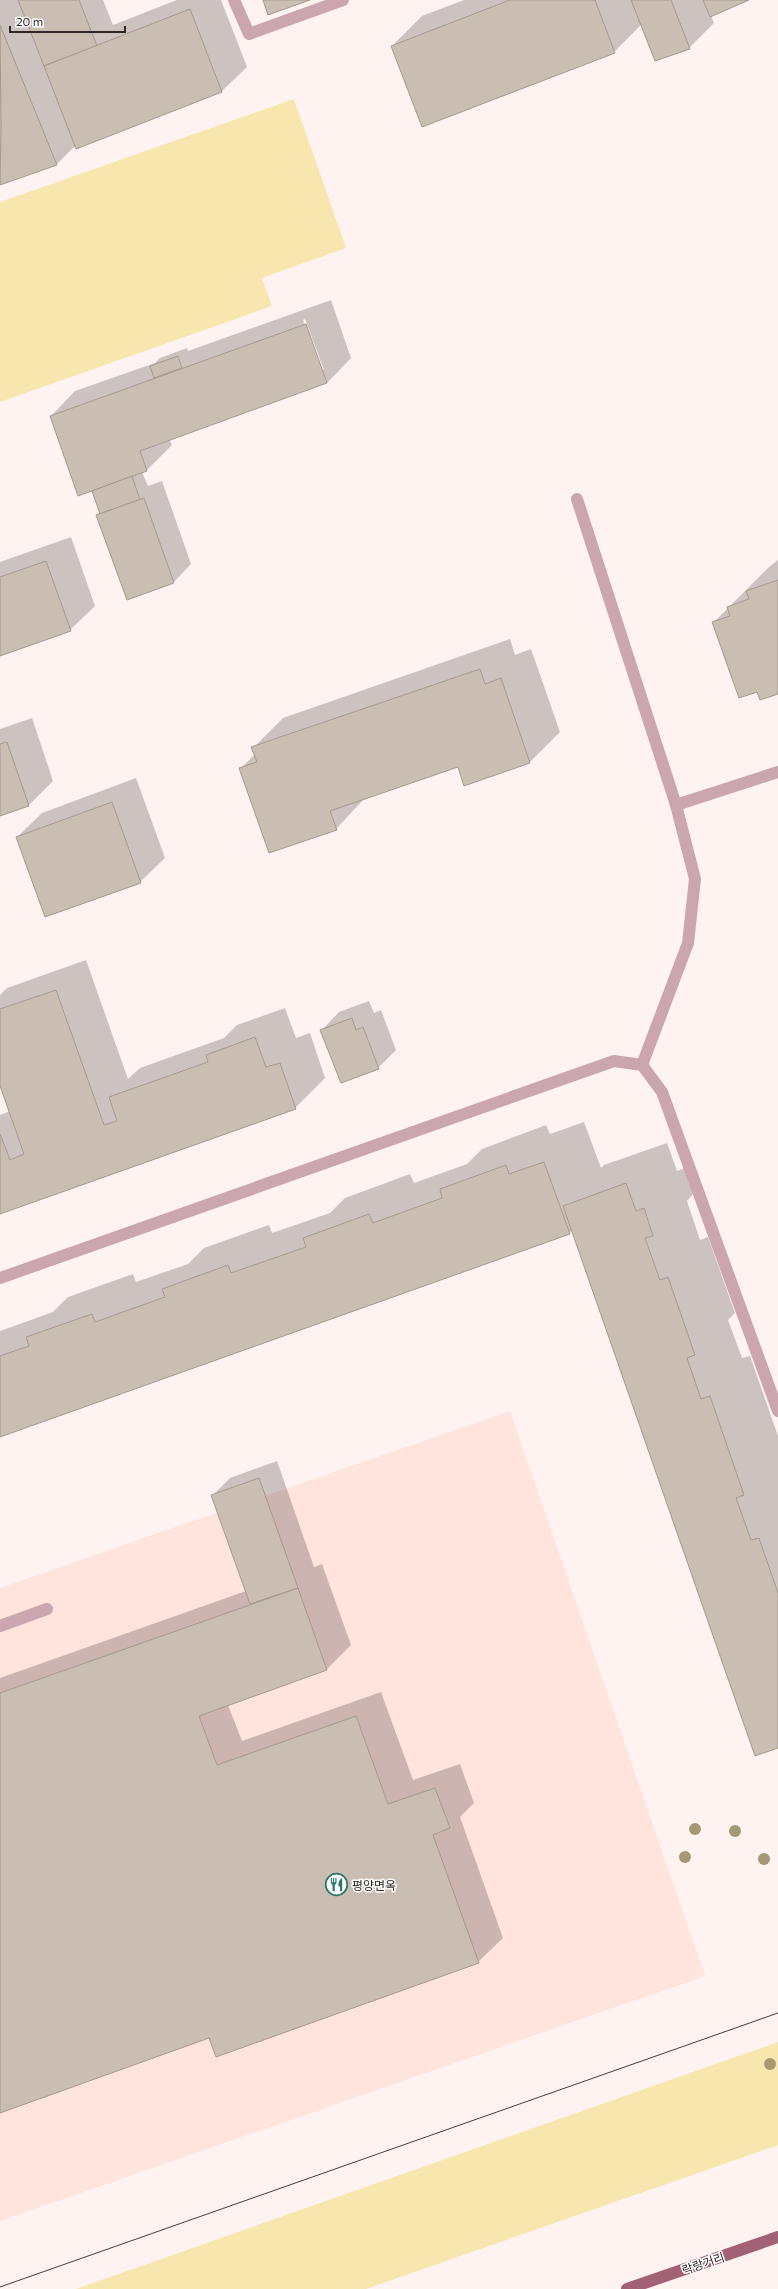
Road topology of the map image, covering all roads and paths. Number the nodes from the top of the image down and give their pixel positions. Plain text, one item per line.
1 (234, 0) edge
2 (343, 0) edge
3 (577, 499) dead end
4 (778, 772) edge
5 (676, 805) junction
6 (642, 1065) junction
7 (0, 1278) edge
8 (778, 1411) edge
9 (47, 1609) dead end
10 (0, 1626) edge
11 (778, 2237) edge
12 (627, 2289) edge

1 - 2 street
3 - 5 street
4 - 5 street
5 - 6 street
6 - 7 street
6 - 8 street
9 - 10 street
11 - 12 main road, 락랑거리

